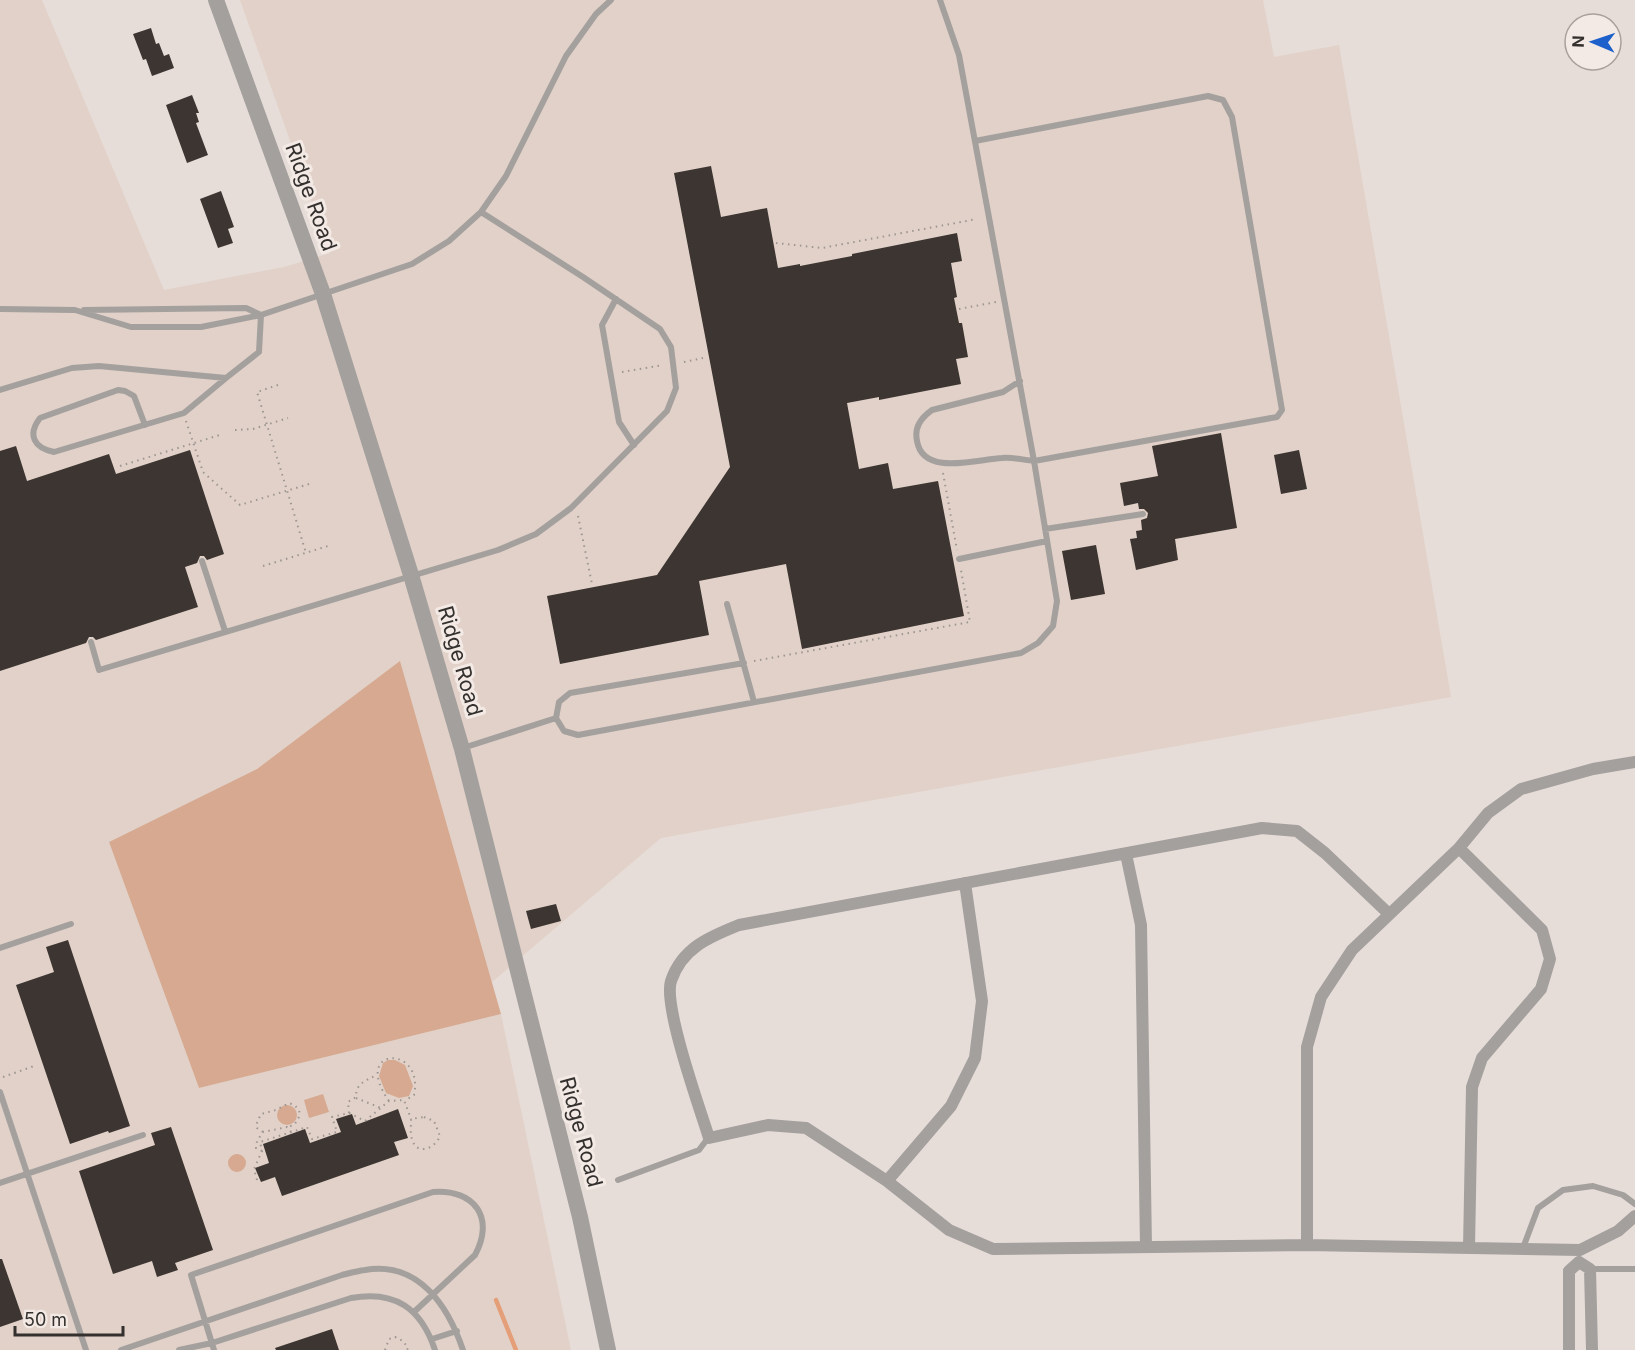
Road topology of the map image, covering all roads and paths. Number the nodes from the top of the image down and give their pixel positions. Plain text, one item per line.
1 (216, 0) edge
2 (611, 0) edge
3 (940, 0) edge
4 (975, 141) junction
5 (481, 212) junction
6 (977, 219) dead end
7 (777, 243) dead end
8 (323, 294) junction
9 (616, 299) junction
10 (1005, 301) junction
11 (0, 309) edge
12 (959, 309) dead end
13 (75, 310) junction
14 (261, 315) junction
15 (703, 358) dead end
16 (673, 363) junction
17 (610, 374) junction
18 (226, 378) junction
19 (1020, 381) junction
20 (278, 385) dead end
21 (0, 390) edge
22 (183, 413) junction
23 (288, 418) dead end
24 (267, 424) junction
25 (145, 425) junction
26 (235, 430) dead end
27 (223, 434) dead end
28 (194, 443) junction
29 (634, 444) junction
30 (1035, 461) junction
31 (941, 464) junction
32 (120, 466) dead end
33 (309, 484) dead end
34 (287, 491) junction
35 (571, 508) junction
36 (1143, 514) dead end
37 (1045, 529) junction
38 (1047, 541) junction
39 (328, 546) dead end
40 (306, 553) junction
41 (959, 559) junction
42 (202, 561) dead end
43 (263, 566) dead end
44 (411, 575) junction
45 (592, 584) dead end
46 (727, 604) dead end
47 (225, 631) junction
48 (91, 642) dead end
49 (744, 663) junction
50 (754, 702) junction
51 (556, 718) junction
52 (462, 749) junction
53 (1635, 762) edge
54 (1459, 848) junction
55 (1126, 854) junction
56 (965, 883) junction
57 (1389, 914) junction
58 (71, 924) dead end
59 (0, 948) edge
60 (34, 1066) dead end
61 (377, 1076) junction
62 (3, 1077) dead end
63 (0, 1092) edge
64 (356, 1098) junction
65 (404, 1100) junction
66 (389, 1101) junction
67 (381, 1108) junction
68 (349, 1113) junction
69 (411, 1119) junction
70 (287, 1127) junction
71 (262, 1132) junction
72 (291, 1132) junction
73 (143, 1135) dead end
74 (709, 1138) junction
75 (262, 1151) junction
76 (27, 1174) junction
77 (257, 1180) dead end
78 (618, 1180) dead end
79 (887, 1181) junction
80 (0, 1183) edge
81 (1635, 1204) edge
82 (1635, 1216) edge
83 (1307, 1245) junction
84 (1146, 1247) junction
85 (1469, 1248) junction
86 (1523, 1249) junction
87 (1580, 1256) junction
88 (1590, 1269) junction
89 (1635, 1269) edge
90 (434, 1295) junction
91 (414, 1312) junction
92 (205, 1322) junction
93 (457, 1331) junction
94 (432, 1339) junction
95 (212, 1342) junction
96 (86, 1350) edge
97 (121, 1350) edge
98 (180, 1350) edge
99 (214, 1350) edge
100 (385, 1350) edge
101 (407, 1350) edge
102 (435, 1350) edge
103 (463, 1350) edge
104 (608, 1350) edge
105 (1569, 1350) edge
106 (1592, 1350) edge

1 - 8 street, Ridge Road
2 - 5 lane
3 - 4 lane
4 - 10 lane
4 - 30 lane
5 - 8 lane
5 - 9 lane
6 - 7 path
8 - 14 lane
8 - 44 street, Ridge Road
9 - 16 lane
9 - 17 lane
10 - 12 path
10 - 19 lane
11 - 13 lane
13 - 14 lane
13 - 14 lane
14 - 18 lane
15 - 16 path
16 - 17 path
16 - 29 lane
17 - 29 lane
18 - 21 lane
18 - 22 lane
19 - 30 lane
19 - 31 lane
20 - 24 path
22 - 25 lane
22 - 28 path
23 - 24 path
24 - 26 path
24 - 34 path
25 - 25 lane
27 - 28 path
28 - 32 path
28 - 34 path
29 - 35 lane
30 - 31 lane
30 - 37 lane
31 - 41 path
33 - 34 path
34 - 40 path
35 - 44 lane
35 - 45 path
36 - 37 lane
37 - 38 lane
38 - 41 lane
38 - 50 lane
39 - 40 path
40 - 43 path
41 - 49 path
42 - 47 lane
44 - 47 lane
44 - 52 street, Ridge Road
46 - 49 lane
47 - 48 lane
49 - 50 lane
49 - 51 lane
50 - 51 lane
51 - 52 lane
52 - 104 street, Ridge Road
53 - 54 street
54 - 57 street
54 - 85 street
55 - 56 street
55 - 57 street
55 - 84 street
56 - 74 street
56 - 79 street
57 - 83 street
58 - 59 lane
60 - 62 path
61 - 64 path
61 - 65 path
61 - 66 path
63 - 76 lane
64 - 67 path
64 - 68 path
65 - 66 path
65 - 69 path
66 - 67 path
67 - 68 path
68 - 72 path
69 - 69 path
70 - 71 path
70 - 71 path
70 - 72 path
71 - 75 path
72 - 75 path
73 - 76 lane
74 - 78 lane
74 - 79 street
75 - 77 path
76 - 80 lane
76 - 96 lane
79 - 84 street
81 - 86 lane
82 - 87 street
83 - 84 street
83 - 85 street
85 - 86 street
86 - 87 street
87 - 88 street
87 - 105 street
88 - 89 lane
88 - 106 street
90 - 91 lane
90 - 92 lane
90 - 92 lane
90 - 93 lane
91 - 94 lane
91 - 95 lane
92 - 95 lane
92 - 97 lane
93 - 94 lane
93 - 103 lane
94 - 102 lane
95 - 98 lane
95 - 99 lane
100 - 101 path

